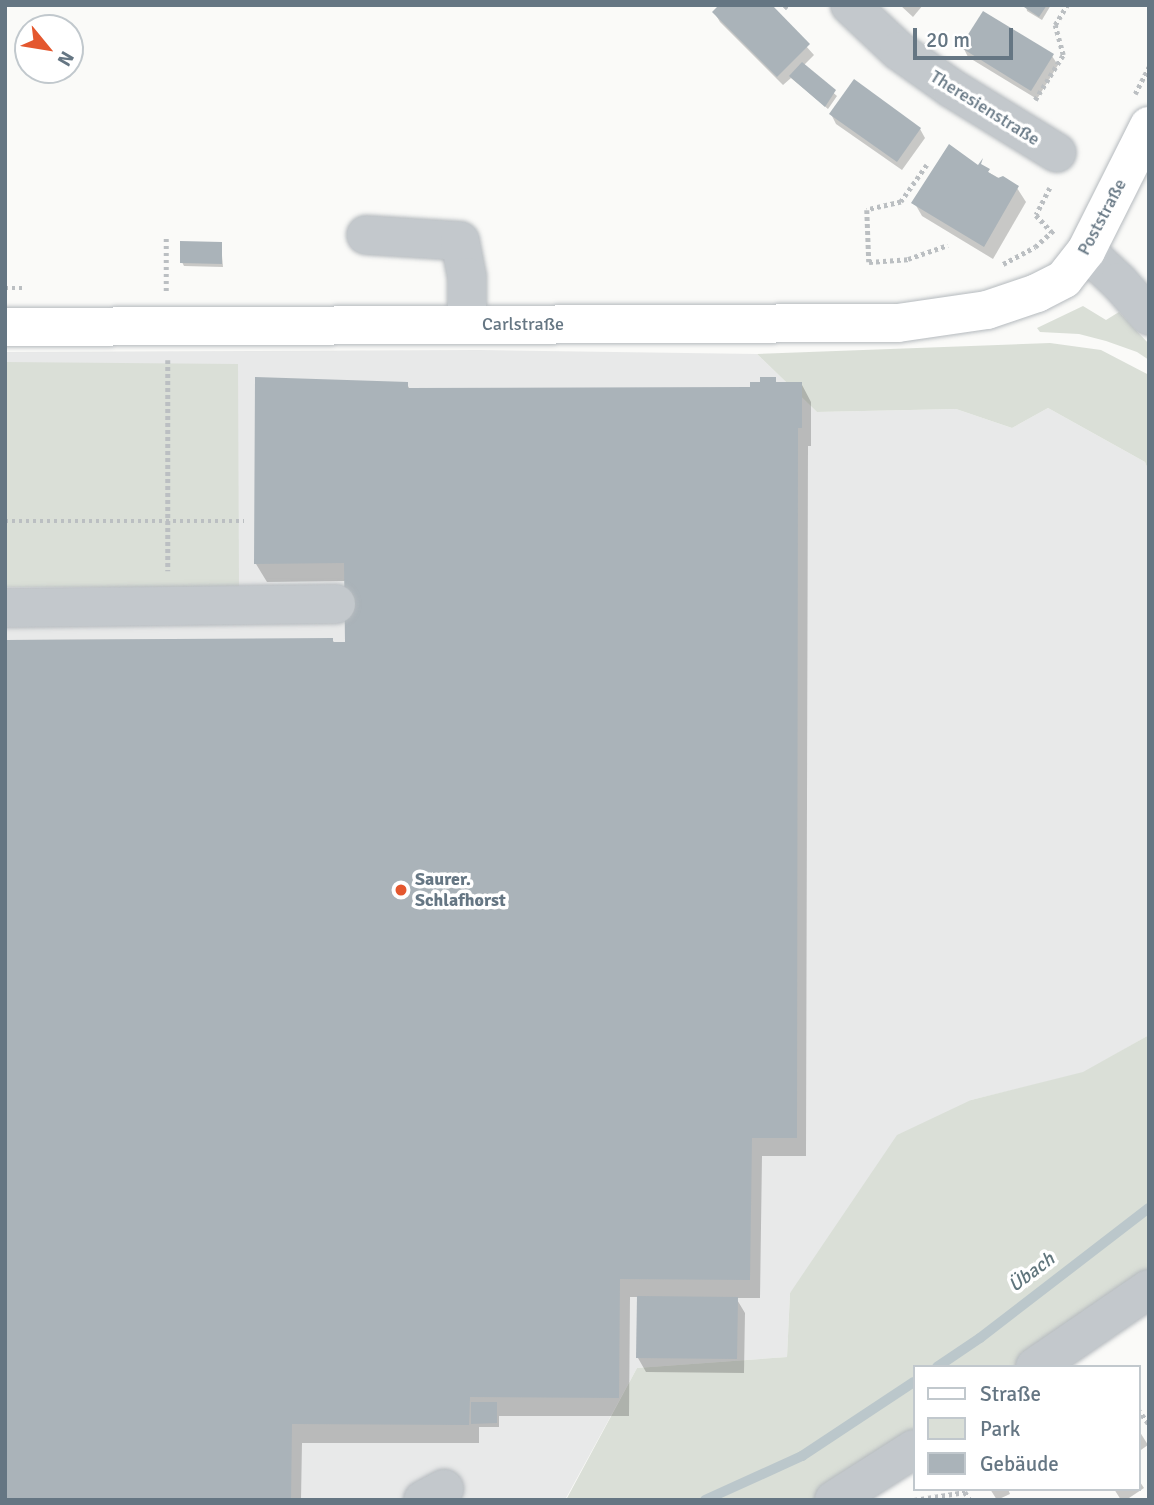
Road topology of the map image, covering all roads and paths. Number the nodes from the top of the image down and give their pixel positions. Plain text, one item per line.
1 (849, 5) edge
2 (1067, 5) edge
3 (1149, 67) edge
4 (1139, 115) edge
5 (1017, 129) junction
6 (1057, 153) joint
7 (927, 165) dead end
8 (1052, 232) junction
9 (366, 235) dead end
10 (166, 236) dead end
11 (1073, 239) junction
12 (948, 246) dead end
13 (999, 266) dead end
14 (5, 288) edge
15 (32, 288) dead end
16 (153, 290) dead end
17 (166, 290) junction
18 (180, 290) dead end
19 (1037, 293) joint
20 (1149, 316) edge
21 (467, 324) junction
22 (5, 327) edge
23 (168, 355) dead end
24 (5, 521) edge
25 (167, 522) junction
26 (244, 522) dead end
27 (336, 604) dead end
28 (167, 607) junction
29 (5, 608) edge
30 (1149, 1289) edge
31 (1038, 1365) edge
32 (912, 1450) edge
33 (834, 1500) edge
34 (915, 1500) edge
35 (970, 1500) edge

1 - 5 street, Theresienstraße
2 - 5 path
3 - 4 path
4 - 11 main road, Poststraße
5 - 6 street, Theresienstraße
6 - 8 path
7 - 12 path
8 - 11 path
8 - 13 path
9 - 21 street
10 - 17 path
11 - 19 main road, Poststraße
11 - 20 street
14 - 15 path
16 - 17 path
17 - 18 path
19 - 21 main road, Carlstraße
21 - 22 main road, Carlstraße
23 - 25 path
24 - 25 path
25 - 26 path
25 - 28 path
27 - 28 street
28 - 29 street
30 - 31 street
32 - 33 street
34 - 35 path

